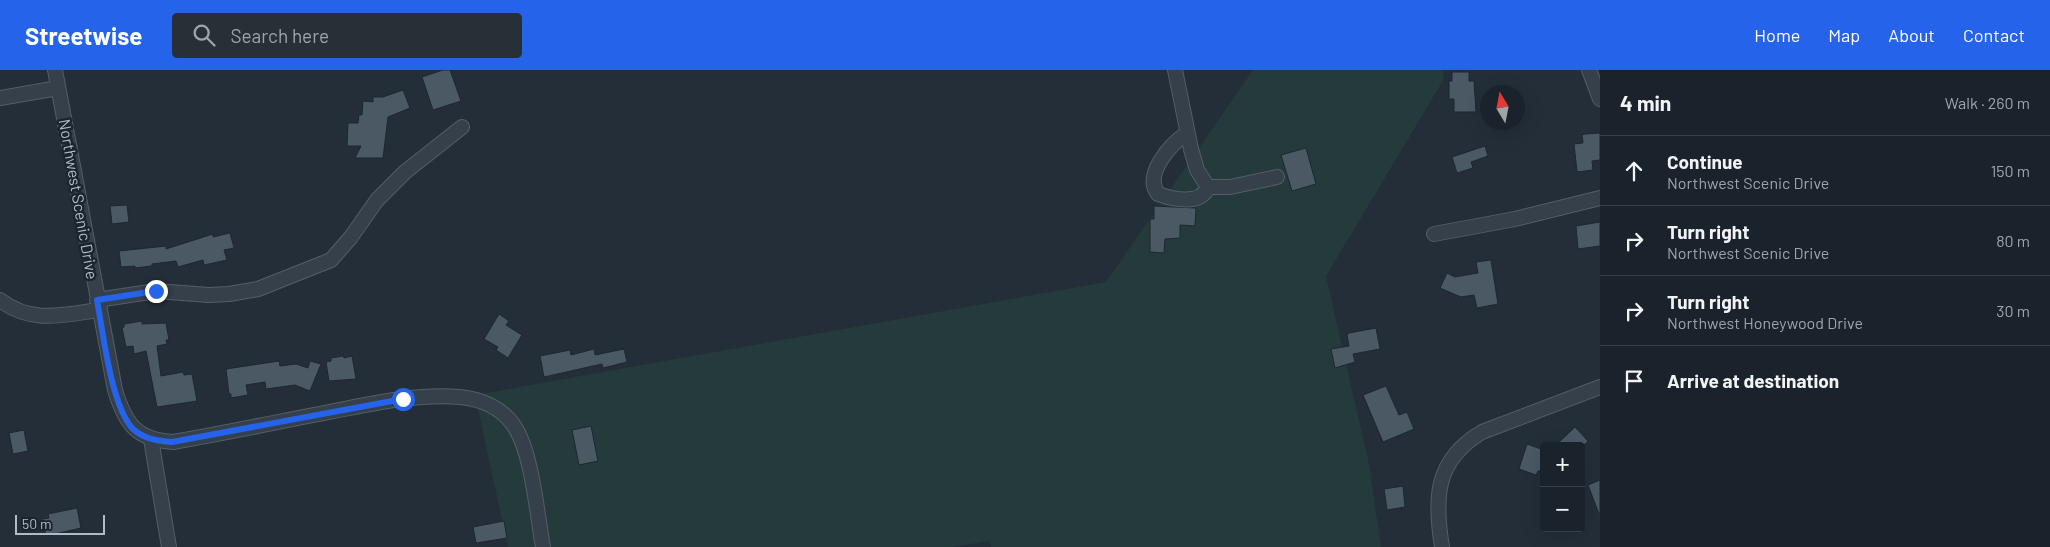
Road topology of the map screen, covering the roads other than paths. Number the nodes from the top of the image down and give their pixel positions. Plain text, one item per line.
1 (55, 70) edge
2 (1175, 70) edge
3 (1589, 70) edge
4 (58, 88) junction
5 (0, 98) edge
6 (1600, 99) edge
7 (462, 127) dead end
8 (1187, 134) junction
9 (1277, 177) dead end
10 (1208, 187) junction
11 (1600, 198) edge
12 (1434, 234) dead end
13 (0, 300) edge
14 (98, 305) junction
15 (1600, 387) edge
16 (151, 439) junction
17 (169, 547) edge
18 (543, 547) edge
19 (1442, 547) edge

1 - 4 street, Northwest Scenic Drive
2 - 8 street
3 - 6 street
4 - 5 street
4 - 14 street, Northwest Scenic Drive
7 - 14 street
8 - 10 street
8 - 10 street
9 - 10 street
11 - 12 street
13 - 14 street
14 - 16 street, Northwest Scenic Drive
15 - 19 street
16 - 17 street
16 - 18 street, Northwest Scenic Drive

